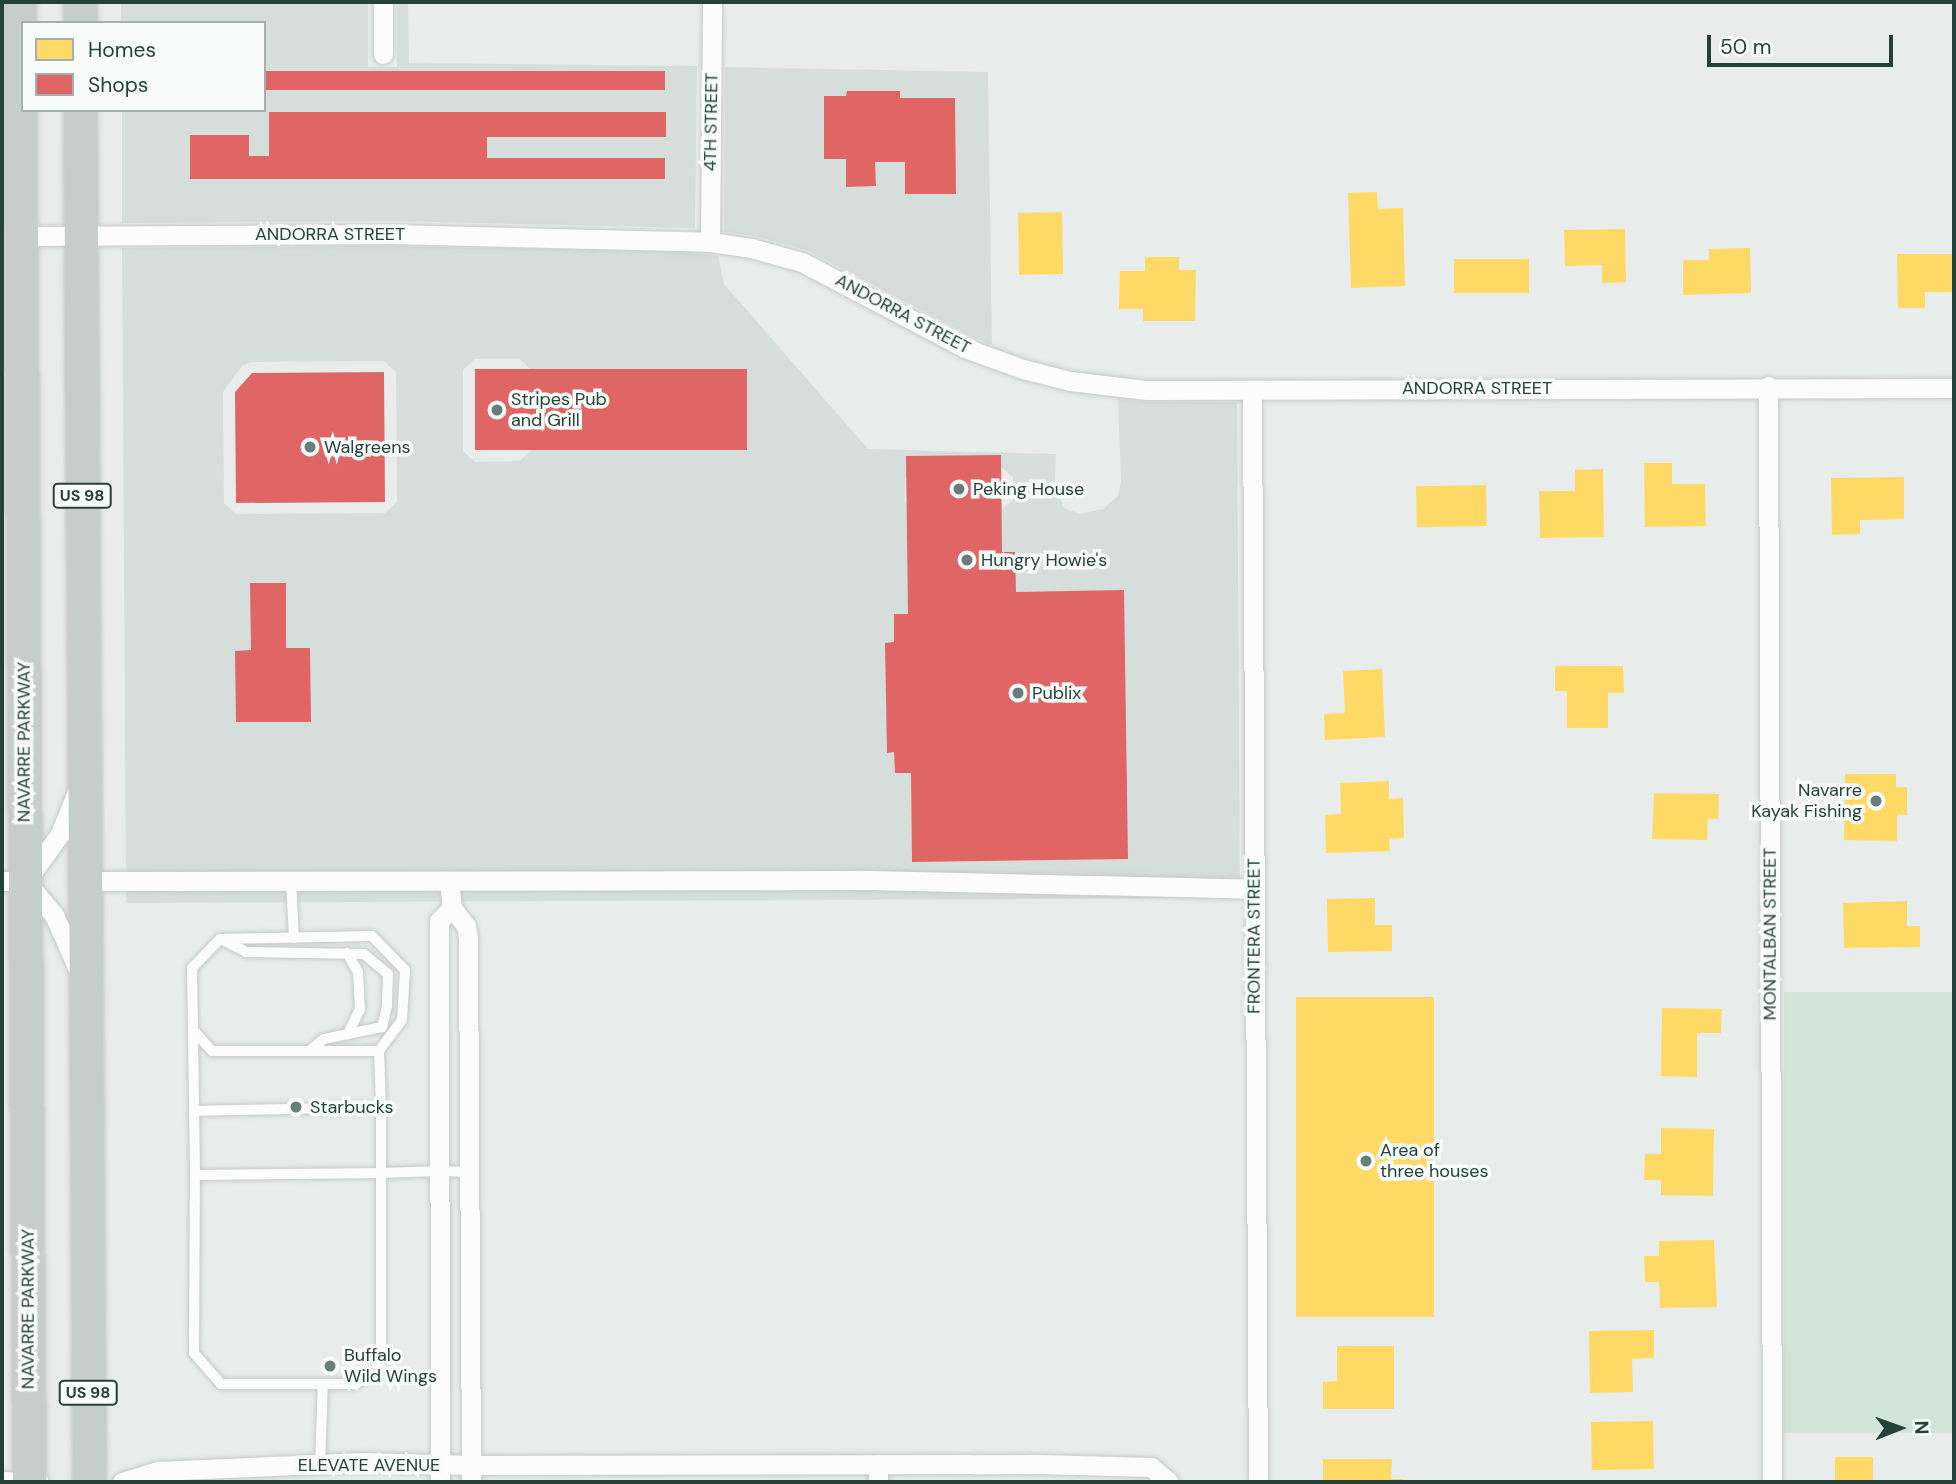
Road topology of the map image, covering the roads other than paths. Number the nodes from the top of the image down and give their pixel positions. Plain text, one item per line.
1 (19, 2) edge
2 (80, 2) edge
3 (383, 2) edge
4 (712, 2) edge
5 (80, 21) edge
6 (383, 54) dead end
7 (80, 112) edge
8 (16, 236) junction
9 (80, 236) junction
10 (710, 242) junction
11 (1768, 386) junction
12 (1954, 387) edge
13 (1252, 390) junction
14 (84, 773) junction
15 (13, 881) edge
16 (85, 881) junction
17 (291, 881) junction
18 (449, 881) junction
19 (1254, 889) junction
20 (452, 908) junction
21 (294, 938) junction
22 (220, 939) junction
23 (347, 953) junction
24 (86, 991) junction
25 (193, 1030) junction
26 (348, 1034) junction
27 (308, 1051) junction
28 (379, 1051) junction
29 (381, 1107) junction
30 (194, 1111) junction
31 (440, 1171) junction
32 (470, 1172) junction
33 (381, 1173) junction
34 (195, 1175) junction
35 (323, 1384) junction
36 (320, 1464) junction
37 (440, 1473) edge
38 (878, 1473) edge
39 (471, 1474) edge
40 (2, 1481) edge
41 (29, 1482) edge
42 (42, 1482) edge
43 (89, 1482) edge
44 (122, 1482) edge
45 (1169, 1482) edge
46 (1258, 1482) edge
47 (1772, 1482) edge

1 - 8 highway, NAVARRE PARKWAY
2 - 5 highway
3 - 6 street
4 - 10 street, 4TH STREET
7 - 9 highway, US 98
8 - 9 street, ANDORRA STREET
8 - 15 highway, NAVARRE PARKWAY
9 - 10 street, ANDORRA STREET
9 - 14 highway, US 98
10 - 13 street, ANDORRA STREET
11 - 12 street, ANDORRA STREET
11 - 13 street, ANDORRA STREET
11 - 47 street, MONTALBAN STREET
13 - 19 street, FRONTERA STREET
14 - 15 street
14 - 16 highway, US 98
15 - 24 street
15 - 41 highway, NAVARRE PARKWAY
16 - 17 street
16 - 24 highway, US 98
17 - 18 street
17 - 21 lane
18 - 19 street
18 - 20 street
19 - 46 street, FRONTERA STREET
20 - 31 street
20 - 32 street
21 - 22 lane
21 - 28 lane
22 - 23 lane
22 - 25 lane
23 - 26 lane
23 - 26 lane
24 - 43 highway, US 98
25 - 27 lane
25 - 30 lane
26 - 27 lane
27 - 28 lane
28 - 29 lane
29 - 30 lane
29 - 33 lane
30 - 34 lane
31 - 32 lane
31 - 33 lane
31 - 37 street
32 - 39 street
33 - 34 lane
33 - 35 lane
34 - 35 lane
35 - 36 lane
36 - 37 street, ELEVATE AVENUE
36 - 44 street, ELEVATE AVENUE
37 - 39 street, ELEVATE AVENUE
38 - 39 street, ELEVATE AVENUE
38 - 45 street, ELEVATE AVENUE
40 - 41 street
41 - 42 street

